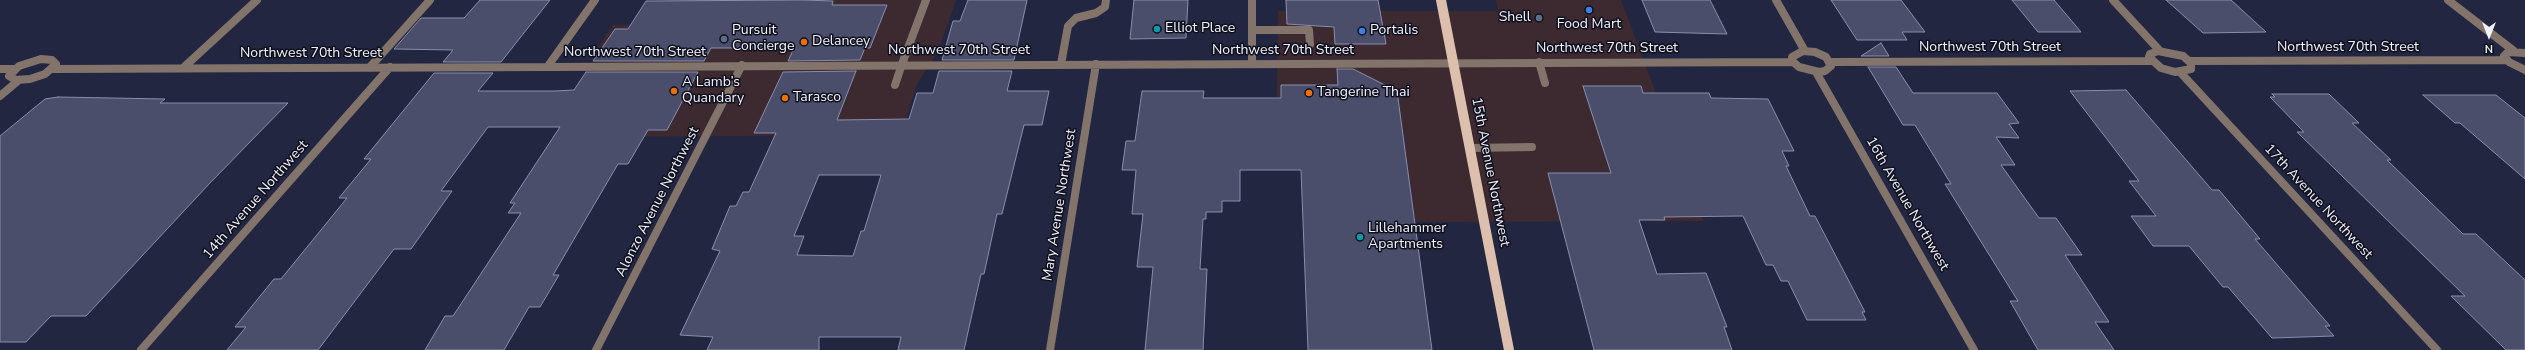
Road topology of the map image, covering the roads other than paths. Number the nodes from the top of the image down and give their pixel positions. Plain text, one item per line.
1 (257, 0) edge
2 (430, 0) edge
3 (595, 0) edge
4 (926, 0) edge
5 (1106, 0) edge
6 (1252, 0) edge
7 (1441, 0) edge
8 (1776, 0) edge
9 (2113, 0) edge
10 (2448, 0) edge
11 (1252, 30) junction
12 (1310, 44) dead end
13 (1805, 51) junction
14 (2160, 51) junction
15 (2514, 51) junction
16 (2525, 53) edge
17 (2150, 60) junction
18 (2507, 60) junction
19 (2189, 61) junction
20 (1539, 62) junction
21 (1794, 62) junction
22 (1831, 62) junction
23 (902, 64) junction
24 (1061, 64) junction
25 (1096, 64) junction
26 (1252, 64) junction
27 (1454, 64) junction
28 (742, 65) junction
29 (548, 66) junction
30 (370, 67) junction
31 (390, 67) junction
32 (0, 68) edge
33 (183, 68) junction
34 (14, 69) junction
35 (52, 69) junction
36 (2525, 70) edge
37 (1816, 72) junction
38 (2180, 72) junction
39 (19, 80) junction
40 (1545, 83) dead end
41 (895, 85) dead end
42 (0, 96) edge
43 (1470, 148) junction
44 (1532, 148) dead end
45 (141, 350) edge
46 (596, 350) edge
47 (1050, 350) edge
48 (1509, 350) edge
49 (1974, 350) edge
50 (2437, 350) edge

1 - 33 street
2 - 30 street
3 - 29 street
4 - 23 street
5 - 24 street
6 - 11 street
7 - 27 main road, 15th Avenue Northwest
8 - 13 street
9 - 14 street
10 - 15 street
11 - 12 street
11 - 26 street
13 - 21 street
13 - 22 street
14 - 17 street
14 - 19 street
15 - 16 street
15 - 18 street
17 - 22 street, Northwest 70th Street
17 - 38 street
18 - 19 street, Northwest 70th Street
18 - 36 street
19 - 38 street
20 - 21 street, Northwest 70th Street
20 - 27 street, Northwest 70th Street
20 - 40 street
21 - 37 street
22 - 37 street
23 - 24 street, Northwest 70th Street
23 - 28 street, Northwest 70th Street
23 - 41 street
24 - 25 street, Northwest 70th Street
25 - 26 street, Northwest 70th Street
25 - 47 street, Mary Avenue Northwest
26 - 27 street, Northwest 70th Street
27 - 43 main road, 15th Avenue Northwest
28 - 29 street, Northwest 70th Street
28 - 46 street, Alonzo Avenue Northwest
29 - 31 street, Northwest 70th Street
30 - 31 street, Northwest 70th Street
30 - 33 street, Northwest 70th Street
31 - 45 street, 14th Avenue Northwest
32 - 34 street
33 - 35 street, Northwest 70th Street
34 - 35 street
34 - 39 street
35 - 39 street
37 - 49 street, 16th Avenue Northwest
38 - 50 street, 17th Avenue Northwest
39 - 42 street
43 - 44 street
43 - 48 main road, 15th Avenue Northwest

